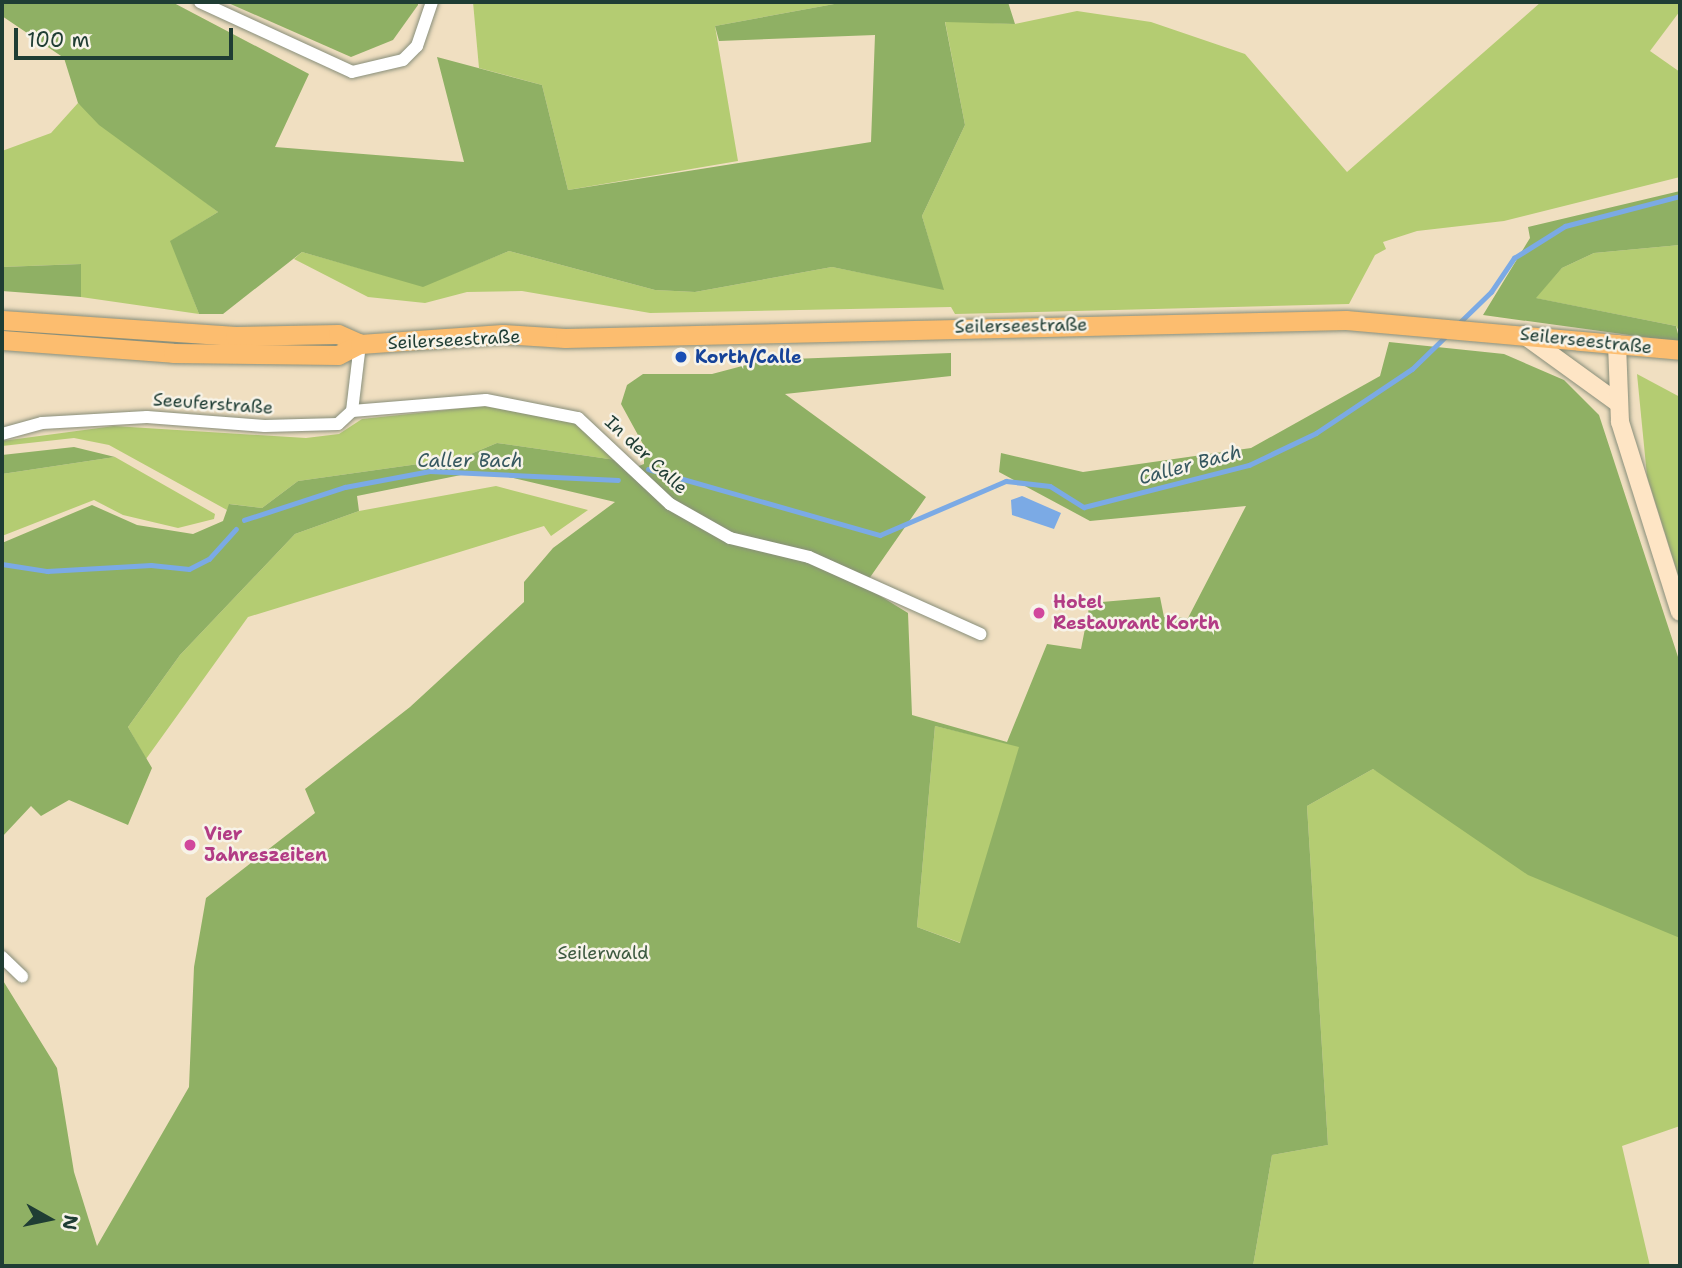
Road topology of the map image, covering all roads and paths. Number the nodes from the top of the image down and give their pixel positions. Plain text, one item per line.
1 (200, 2) edge
2 (432, 2) edge
3 (2, 320) edge
4 (1524, 335) junction
5 (2, 340) edge
6 (360, 344) junction
7 (1617, 344) junction
8 (1680, 350) edge
9 (1618, 403) junction
10 (352, 411) junction
11 (2, 434) edge
12 (1680, 612) edge
13 (980, 634) dead end
14 (2, 957) edge
15 (22, 976) dead end

1 - 2 street
3 - 6 main road, Seilerseestraße
4 - 6 main road, Seilerseestraße
4 - 7 main road, Seilerseestraße
4 - 9 main road
5 - 6 main road, Seilerseestraße
6 - 10 street
7 - 8 main road, Seilerseestraße
7 - 9 main road
9 - 12 main road
10 - 11 street, Seeuferstraße
10 - 13 street, In der Calle
14 - 15 street

